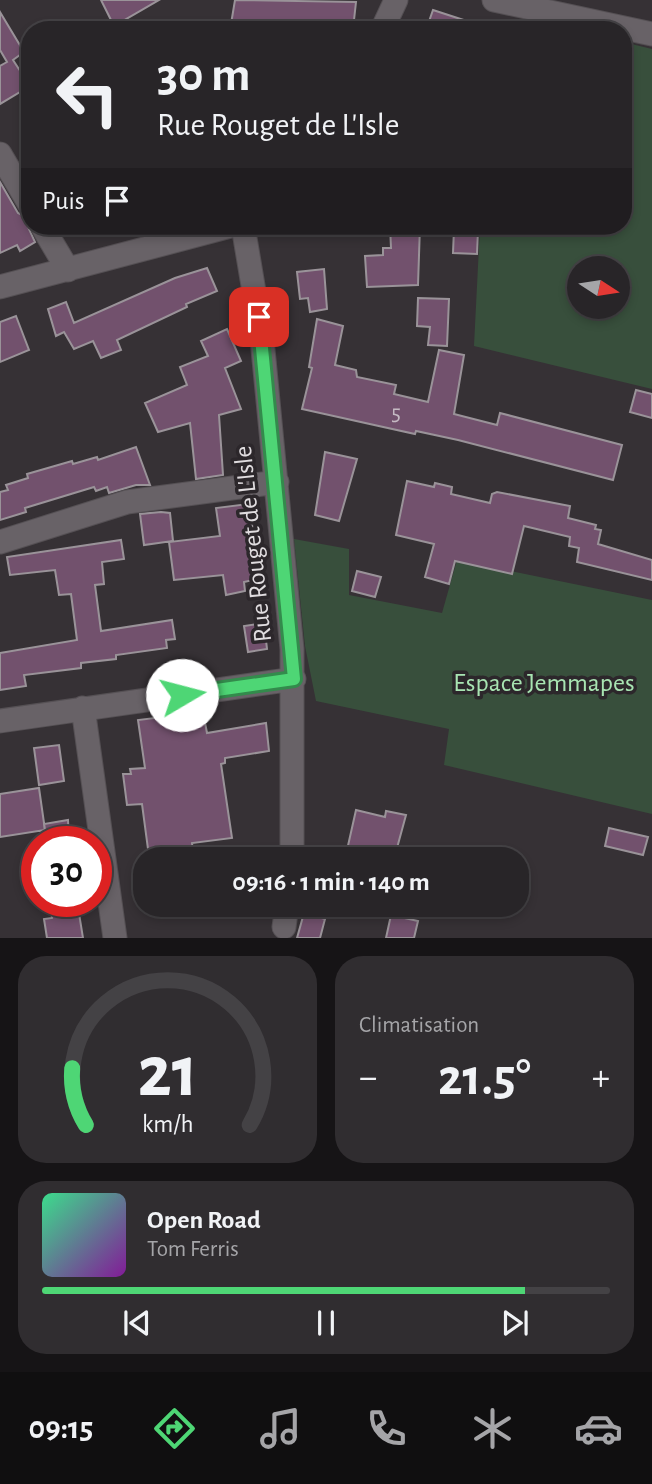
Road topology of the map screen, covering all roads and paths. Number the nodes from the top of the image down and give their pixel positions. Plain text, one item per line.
1 (396, 0) edge
2 (494, 0) edge
3 (386, 21) edge
4 (592, 21) edge
5 (632, 30) edge
6 (652, 34) edge
7 (0, 154) edge
8 (21, 190) edge
9 (47, 235) edge
10 (198, 235) edge
11 (245, 235) edge
12 (68, 270) junction
13 (0, 287) edge
14 (277, 482) junction
15 (0, 542) edge
16 (294, 679) junction
17 (83, 708) junction
18 (0, 721) edge
19 (292, 847) edge
20 (115, 938) edge

1 - 3 street
2 - 4 street
5 - 6 street
7 - 8 street
9 - 12 street
10 - 12 street
11 - 14 street, Rue Rouget de L'Isle
12 - 13 street
14 - 15 street
14 - 16 street, Rue Rouget de L'Isle
16 - 17 street
16 - 19 street, Rue Rouget de L'Isle
17 - 18 street
17 - 20 street

